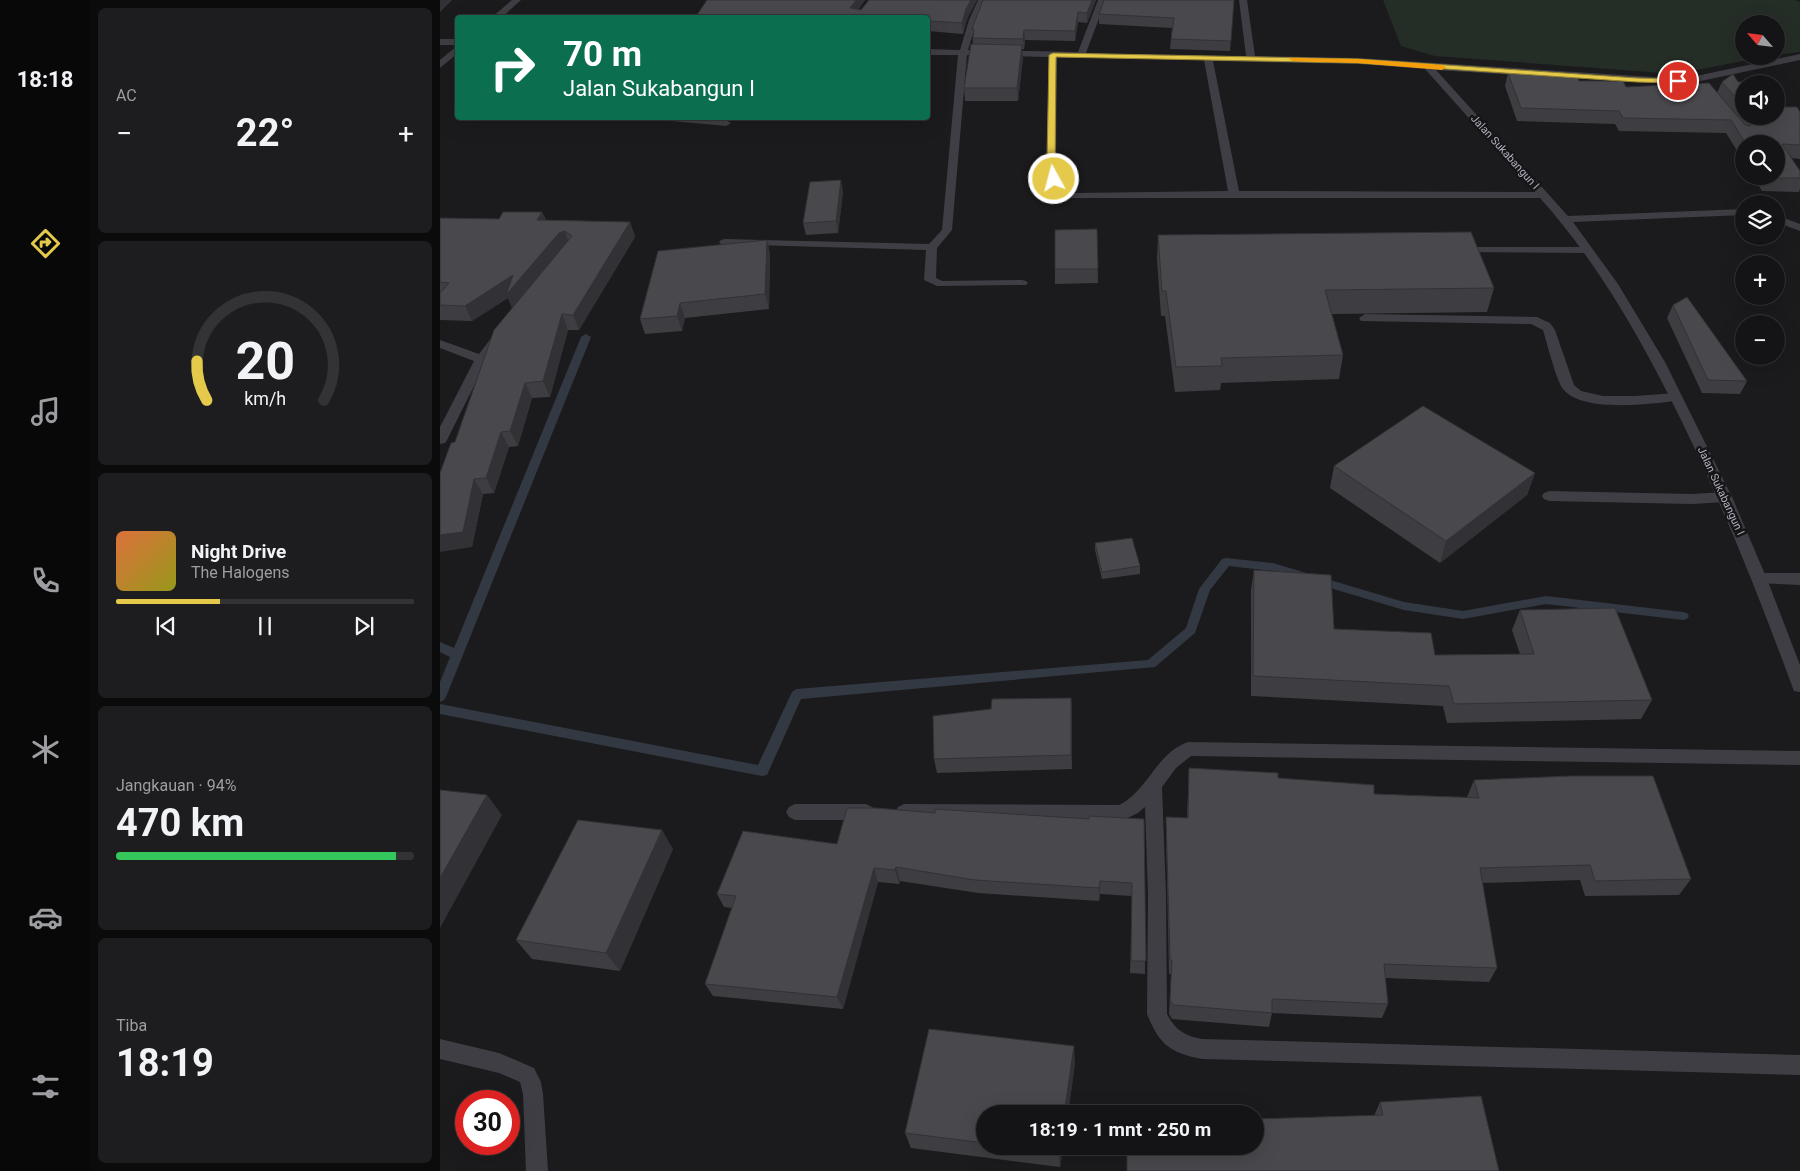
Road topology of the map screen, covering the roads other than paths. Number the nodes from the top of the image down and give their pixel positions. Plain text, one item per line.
1 (517, 0) edge
2 (982, 0) edge
3 (1102, 0) edge
4 (1243, 0) edge
5 (499, 15) edge
6 (440, 42) edge
7 (455, 42) edge
8 (455, 51) edge
9 (930, 52) edge
10 (963, 53) junction
11 (1053, 55) junction
12 (1081, 55) junction
13 (1800, 56) edge
14 (1208, 57) junction
15 (1251, 58) junction
16 (440, 66) edge
17 (1428, 66) junction
18 (693, 120) edge
19 (726, 123) dead end
20 (1234, 194) junction
21 (1544, 195) junction
22 (1735, 212) edge
23 (1565, 219) junction
24 (1785, 222) edge
25 (1800, 228) edge
26 (725, 242) edge
27 (932, 247) junction
28 (1452, 250) edge
29 (1587, 250) junction
30 (1022, 283) dead end
31 (1365, 318) edge
32 (504, 330) edge
33 (440, 344) edge
34 (480, 359) junction
35 (1676, 397) junction
36 (440, 440) edge
37 (1549, 496) dead end
38 (1713, 498) junction
39 (1767, 579) junction
40 (1800, 579) edge
41 (1800, 686) edge
42 (1800, 758) edge
43 (1153, 784) junction
44 (795, 812) dead end
45 (440, 1049) edge
46 (1800, 1065) edge
47 (536, 1171) edge

1 - 5 street
2 - 10 street
3 - 12 street
4 - 15 street
6 - 7 street
8 - 16 street
9 - 10 street
10 - 11 street
10 - 27 street
11 - 12 street
11 - 20 street
12 - 14 street
13 - 17 street
14 - 15 street
14 - 20 street
15 - 17 street
17 - 21 street, Jalan Sukabangun I
18 - 19 street
20 - 21 street
21 - 23 street, Jalan Sukabangun I
22 - 23 street
23 - 29 street, Jalan Sukabangun I
24 - 25 street
26 - 27 street
27 - 30 street
28 - 29 street
29 - 35 street, Jalan Sukabangun I
31 - 35 street
32 - 34 street
33 - 34 street
34 - 36 street
35 - 38 street, Jalan Sukabangun I
37 - 38 street
38 - 39 street, Jalan Sukabangun I
39 - 40 street
39 - 41 street, Jalan Sukabangun I
42 - 43 street
43 - 44 street
43 - 46 street
45 - 47 street

